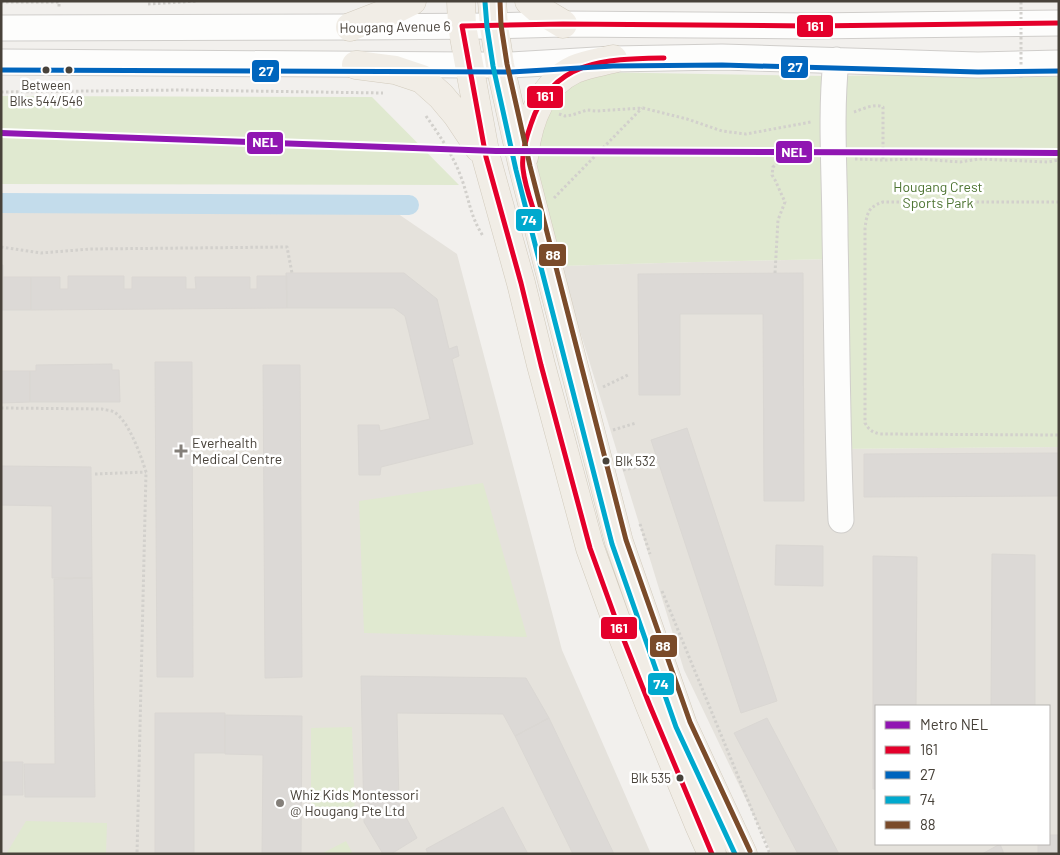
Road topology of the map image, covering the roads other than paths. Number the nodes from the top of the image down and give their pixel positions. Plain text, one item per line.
1 (412, 1) edge
2 (529, 1) edge
3 (987, 12) edge
4 (461, 14) edge
5 (493, 14) edge
6 (1059, 23) edge
7 (563, 24) junction
8 (350, 27) junction
9 (1, 28) edge
10 (613, 59) junction
11 (836, 60) junction
12 (1059, 63) edge
13 (356, 65) junction
14 (469, 65) junction
15 (500, 65) junction
16 (4, 73) edge
17 (486, 157) junction
18 (523, 168) junction
19 (841, 520) dead end
20 (712, 854) edge
21 (743, 854) edge

1 - 8 main road
2 - 7 main road
3 - 6 street, Hougang Avenue 6
3 - 7 street, Hougang Avenue 6
4 - 5 street, Hougang Avenue 6
4 - 8 street, Hougang Avenue 6
4 - 14 main road
5 - 7 street, Hougang Avenue 6
5 - 15 main road
8 - 9 street, Hougang Avenue 6
10 - 11 street
10 - 15 street
10 - 18 main road
11 - 12 street
11 - 19 street
13 - 14 street
13 - 16 street
13 - 17 main road
14 - 15 street
14 - 17 main road
15 - 18 main road
17 - 20 main road
18 - 21 main road

